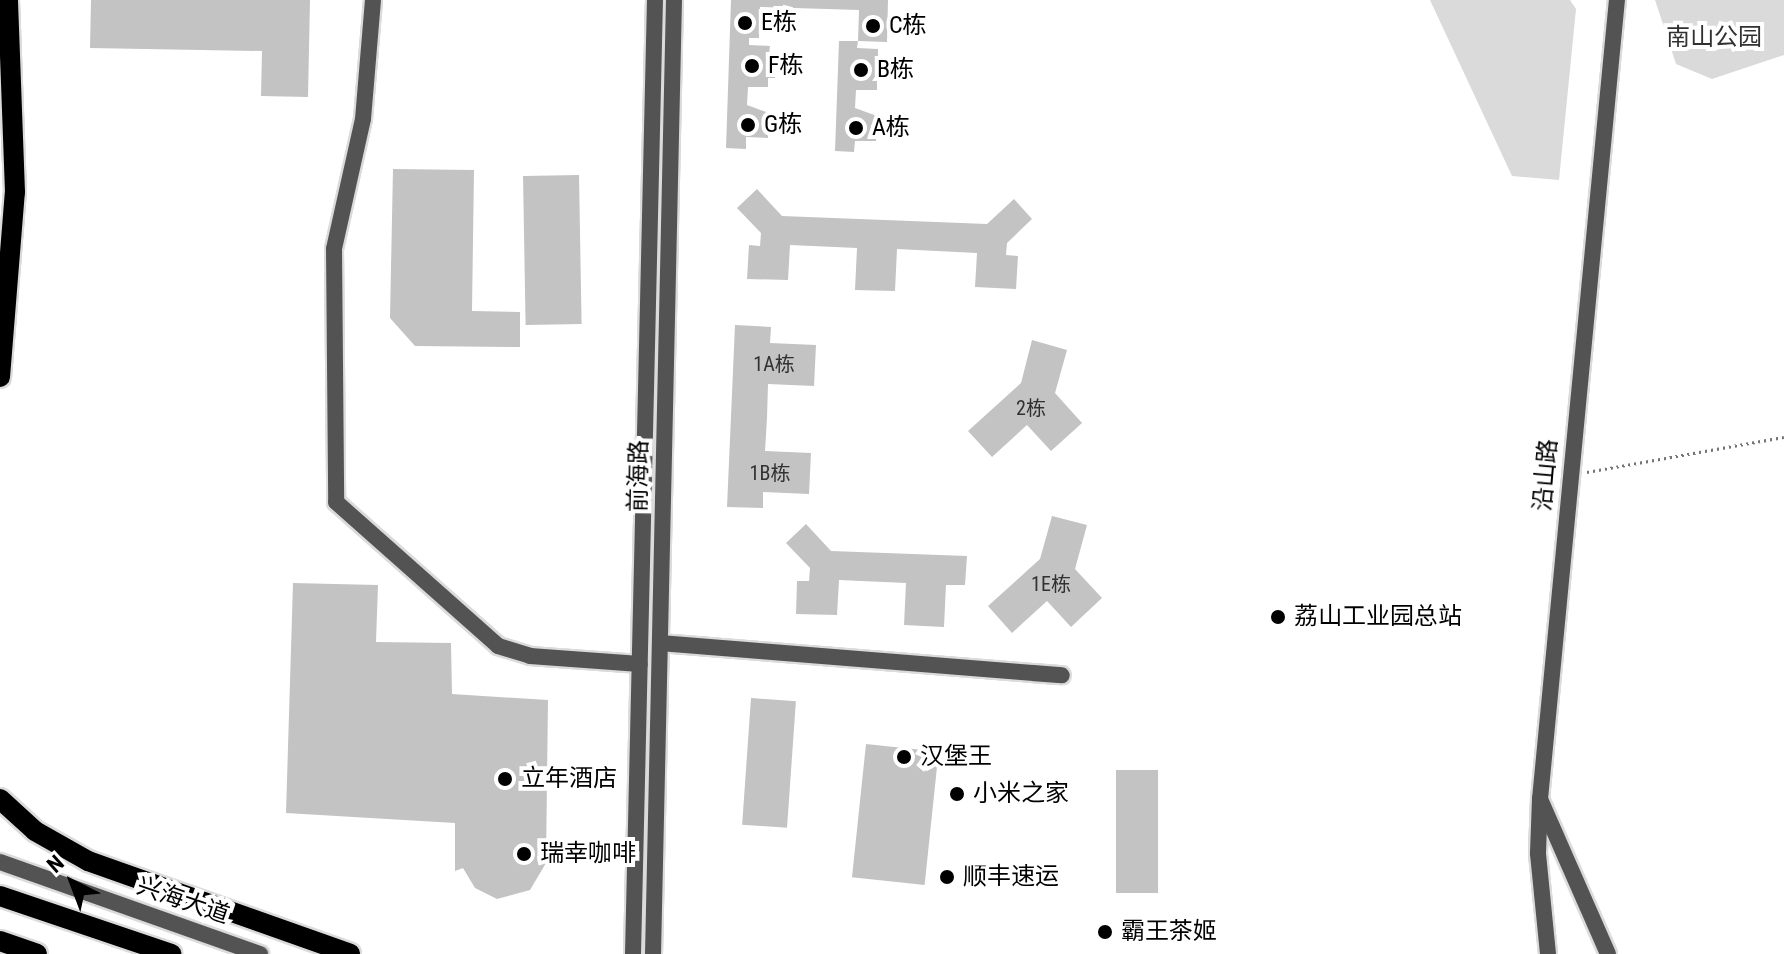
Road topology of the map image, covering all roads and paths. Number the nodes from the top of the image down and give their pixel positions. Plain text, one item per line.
1 (8, 0) edge
2 (373, 0) edge
3 (655, 0) edge
4 (674, 0) edge
5 (1617, 0) edge
6 (0, 377) edge
7 (1784, 437) edge
8 (1570, 473) junction
9 (660, 643) junction
10 (640, 664) junction
11 (1062, 675) dead end
12 (0, 799) edge
13 (1540, 799) junction
14 (0, 862) edge
15 (0, 896) edge
16 (0, 941) edge
17 (37, 954) edge
18 (171, 954) edge
19 (260, 954) edge
20 (350, 954) edge
21 (633, 954) edge
22 (653, 954) edge
23 (1548, 954) edge
24 (1608, 954) edge

1 - 6 main road
2 - 10 street
3 - 10 street, 前海路
4 - 9 street, 前海路
5 - 8 street, 沿山路
7 - 8 path
8 - 13 street, 沿山路
9 - 11 street
9 - 22 street, 前海路
10 - 21 street, 前海路
12 - 20 main road
13 - 23 street, 沿山路
13 - 24 street
14 - 19 street, 兴海大道
15 - 18 main road
16 - 17 main road

